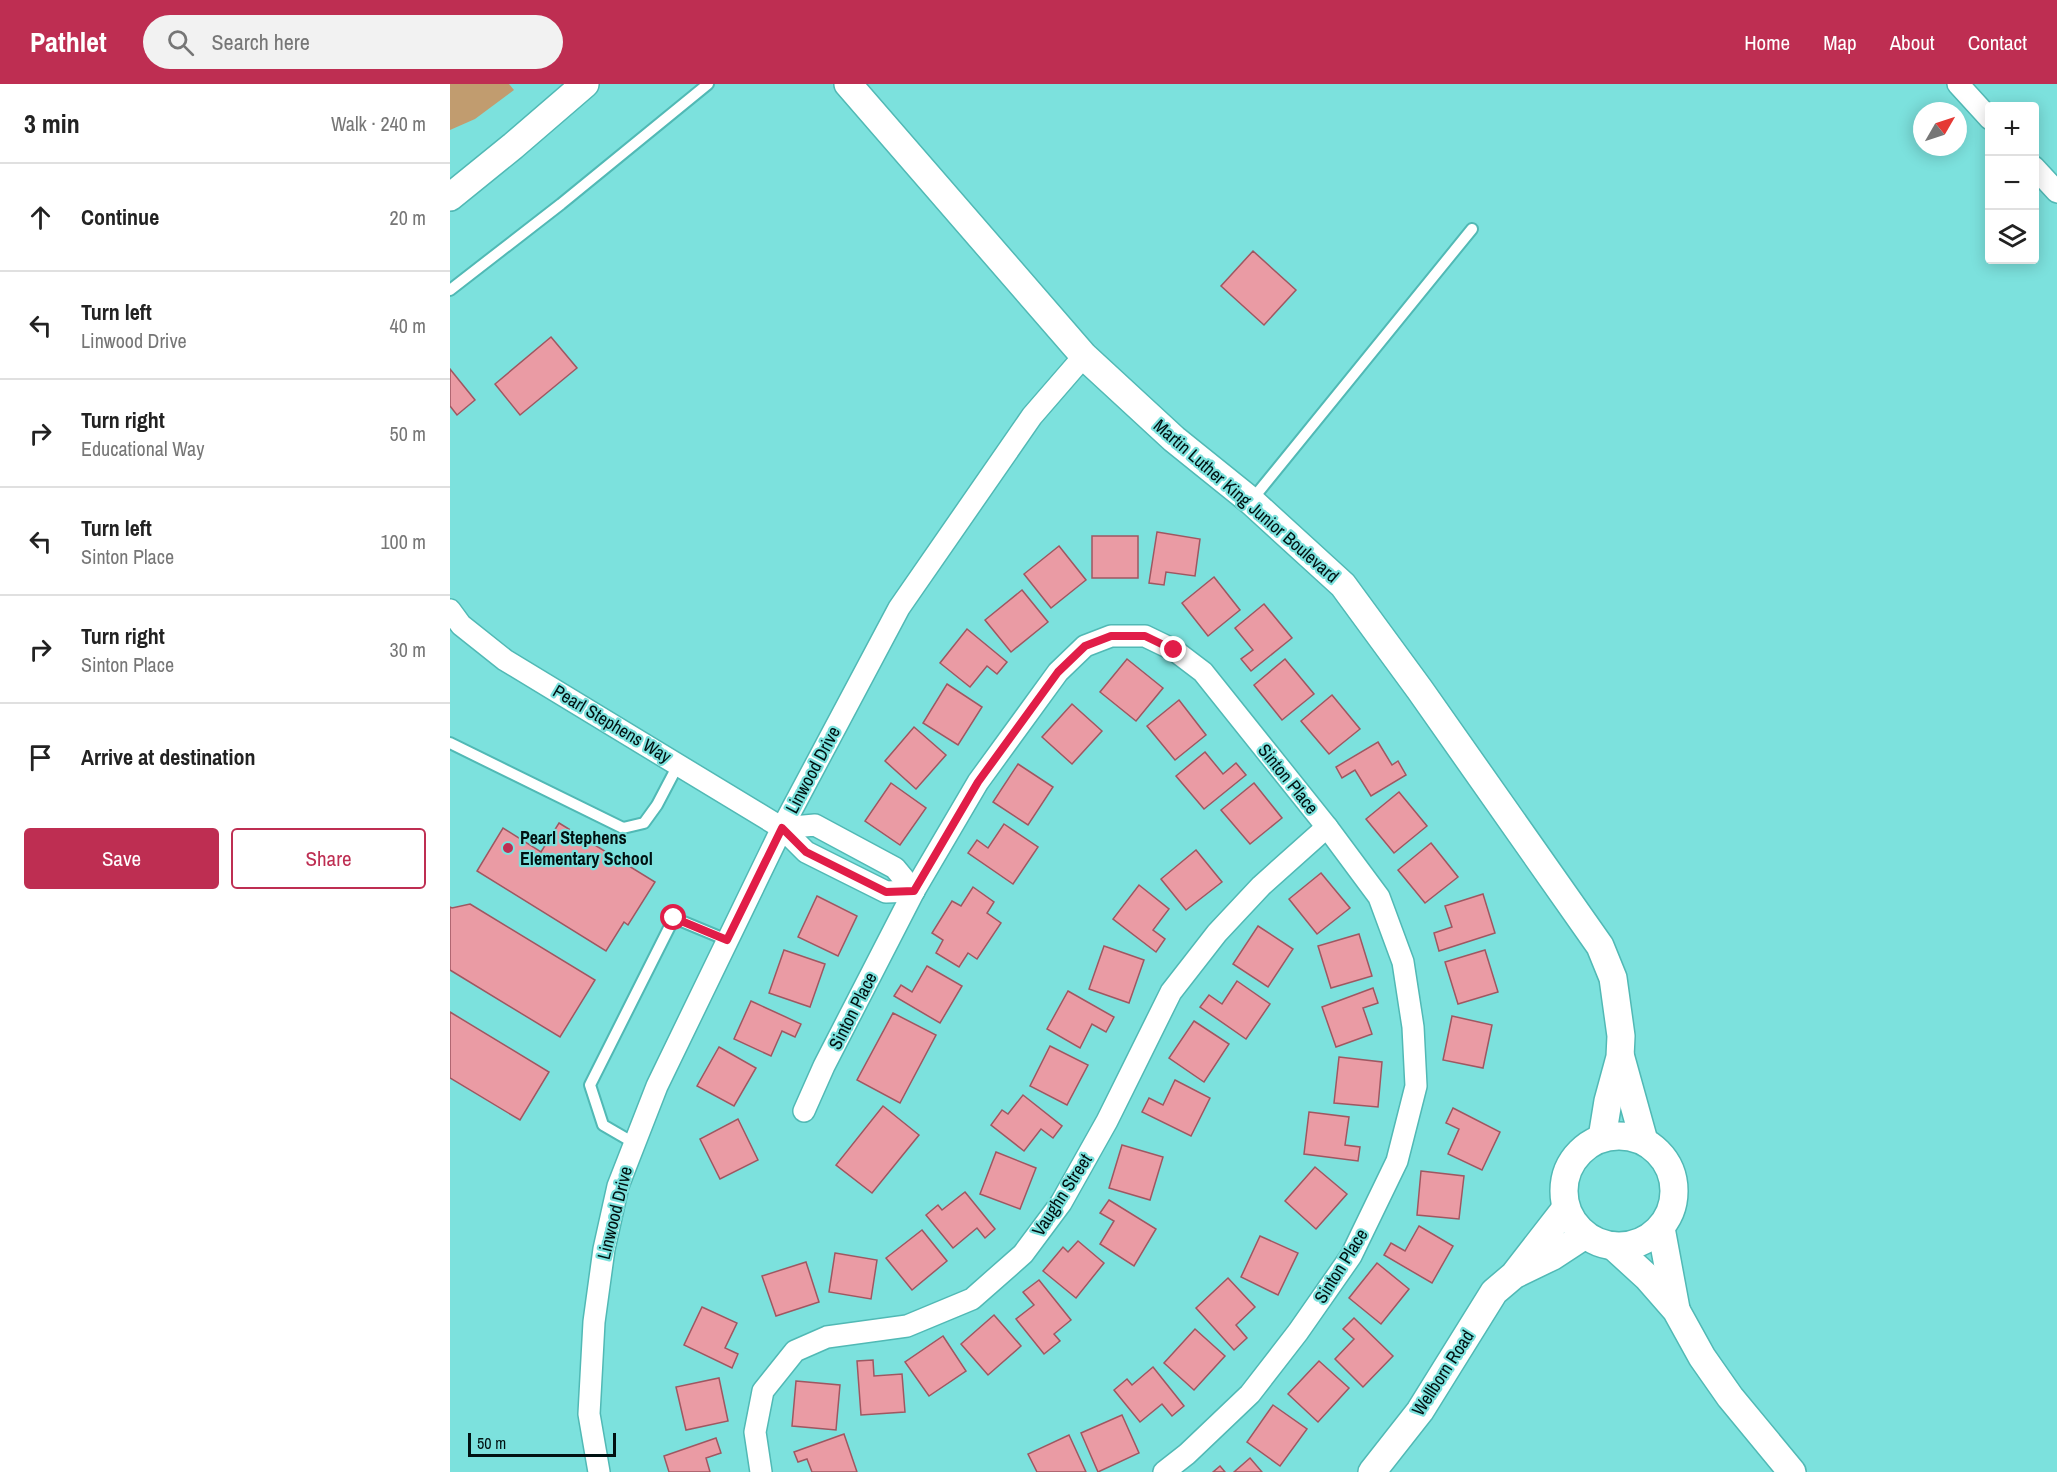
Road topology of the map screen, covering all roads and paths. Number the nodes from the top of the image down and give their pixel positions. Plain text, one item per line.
1 (585, 84) edge
2 (708, 84) edge
3 (848, 84) edge
4 (1958, 84) edge
5 (1985, 114) edge
6 (2039, 172) edge
7 (2057, 192) edge
8 (450, 197) edge
9 (1472, 229) dead end
10 (450, 290) edge
11 (1084, 356) junction
12 (1251, 501) junction
13 (451, 615) edge
14 (450, 743) edge
15 (678, 765) junction
16 (1327, 827) junction
17 (782, 828) junction
18 (914, 891) junction
19 (727, 940) junction
20 (1620, 1056) junction
21 (804, 1111) dead end
22 (1602, 1138) junction
23 (1644, 1141) junction
24 (634, 1143) junction
25 (1566, 1208) junction
26 (1661, 1228) junction
27 (1585, 1235) junction
28 (1613, 1246) junction
29 (1514, 1275) junction
30 (1676, 1310) junction
31 (599, 1472) edge
32 (761, 1472) edge
33 (1164, 1472) edge
34 (1372, 1472) edge
35 (1792, 1472) edge

1 - 8 street
2 - 10 lane
3 - 11 street, Martin Luther King Junior Boulevard
4 - 5 street
6 - 7 street
9 - 12 lane
11 - 12 street, Martin Luther King Junior Boulevard
11 - 17 street, Linwood Drive
12 - 20 street, Martin Luther King Junior Boulevard
13 - 15 street, Pearl Stephens Way
14 - 15 lane
15 - 17 street, Pearl Stephens Way
16 - 18 street, Sinton Place
16 - 32 street, Vaughn Street
16 - 33 street, Sinton Place
17 - 18 street, Pearl Stephens Way
17 - 19 street, Linwood Drive
18 - 21 street, Sinton Place
19 - 24 street, Linwood Drive
19 - 24 lane
20 - 22 street, Martin Luther King Junior Boulevard
20 - 23 street, Martin Luther King Junior Boulevard
22 - 23 street
22 - 25 street
23 - 26 street
24 - 31 street, Linwood Drive
25 - 27 street
25 - 29 street
26 - 28 street
26 - 30 street
27 - 28 street
27 - 29 street
28 - 30 street
29 - 34 street, Wellborn Road
30 - 35 street

